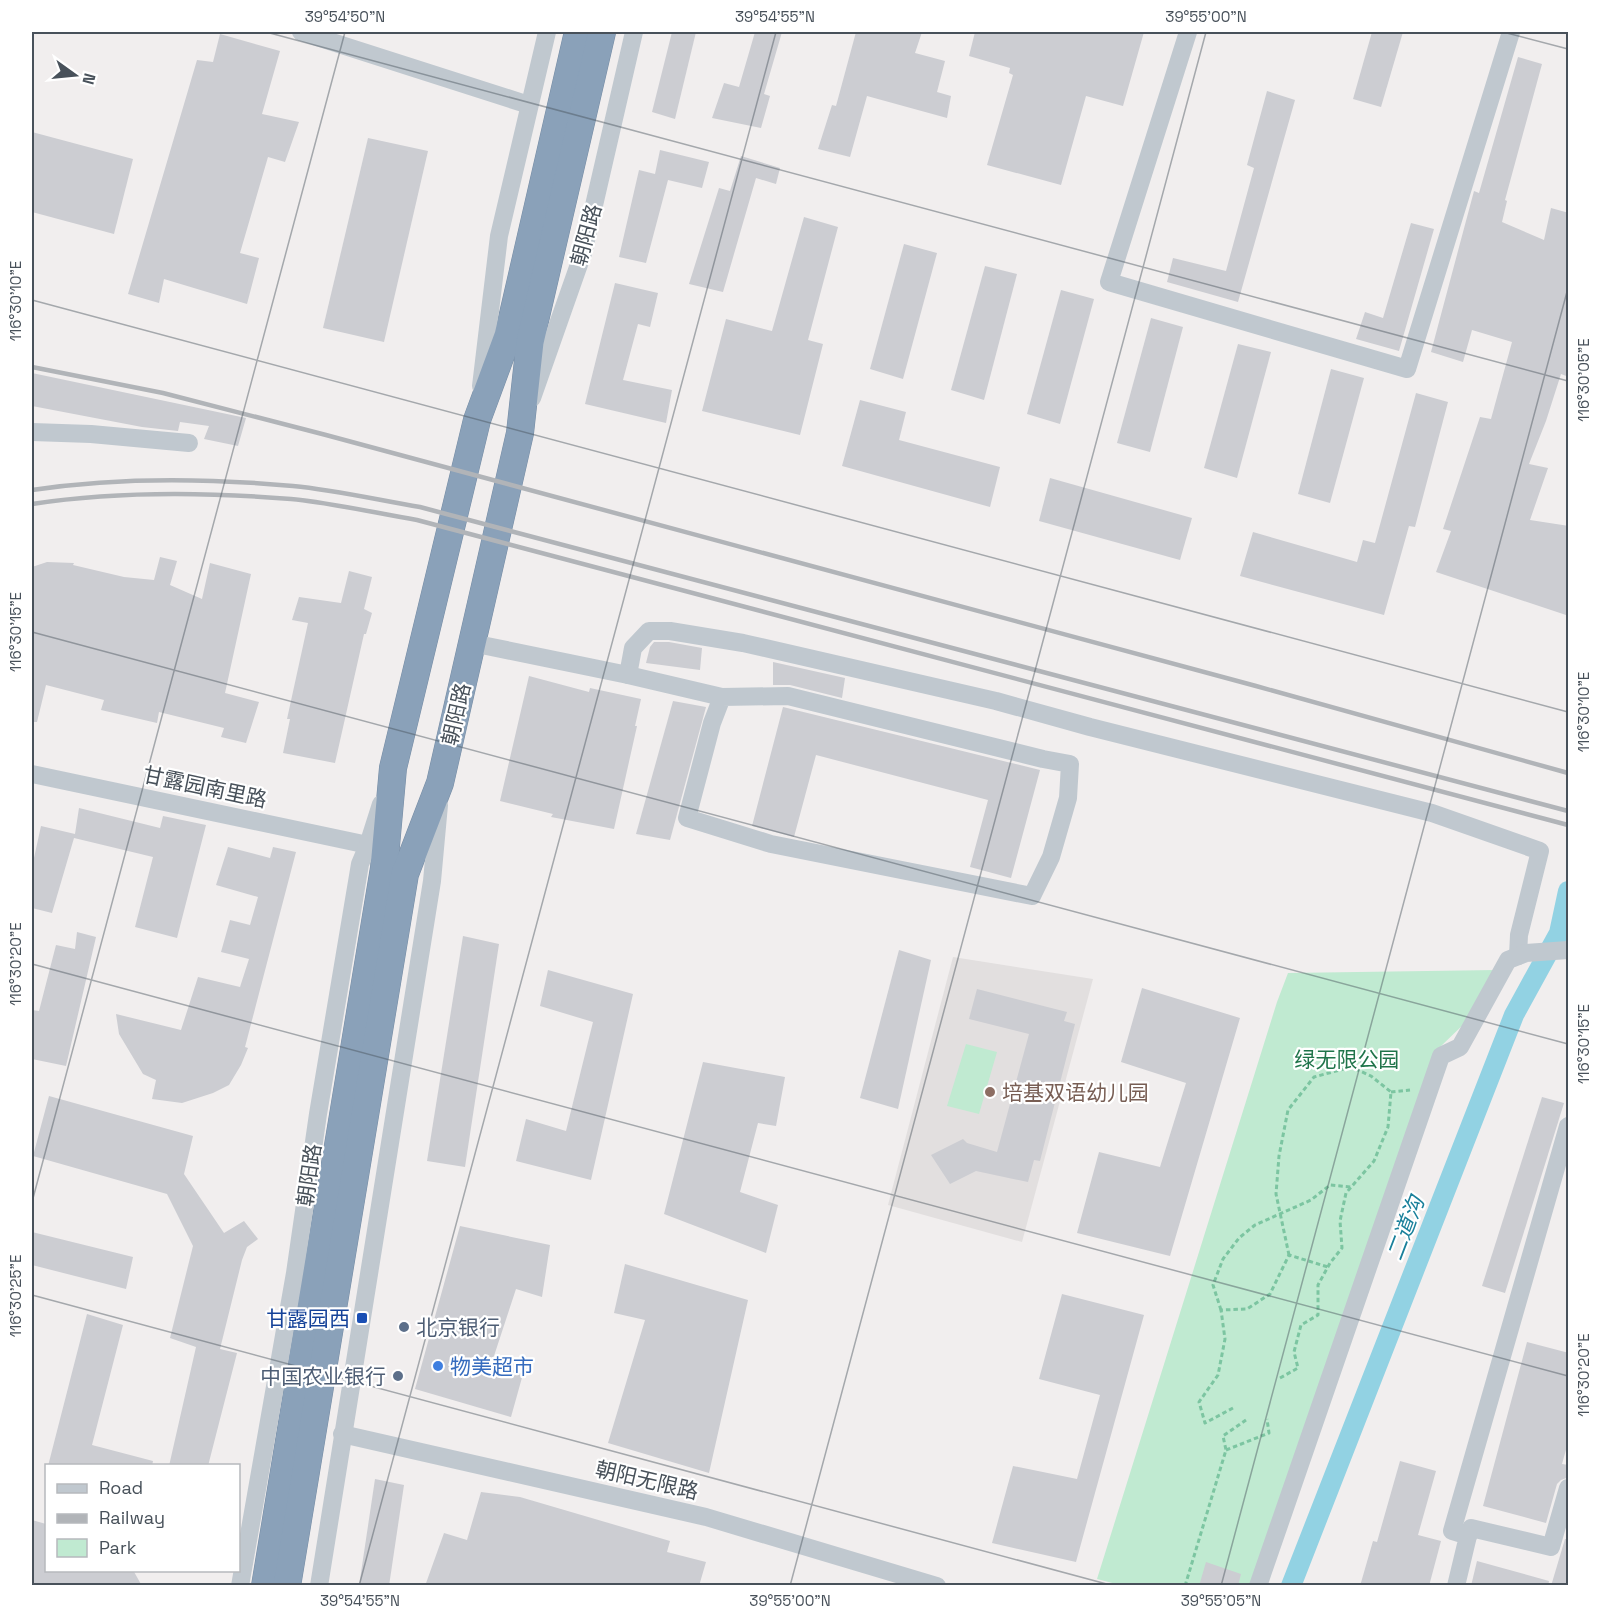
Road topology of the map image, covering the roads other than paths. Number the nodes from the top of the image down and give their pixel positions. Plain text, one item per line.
1 (301, 32) edge
2 (547, 32) edge
3 (578, 32) edge
4 (602, 32) edge
5 (634, 32) edge
6 (1188, 32) edge
7 (1511, 32) edge
8 (530, 105) junction
9 (477, 420) junction
10 (32, 432) edge
11 (520, 434) junction
12 (189, 443) dead end
13 (472, 644) junction
14 (628, 675) junction
15 (722, 697) junction
16 (393, 768) junction
17 (32, 774) edge
18 (440, 783) junction
19 (368, 845) junction
20 (1569, 950) edge
21 (1522, 955) junction
22 (342, 1118) junction
23 (1569, 1126) edge
24 (393, 1127) junction
25 (342, 1434) junction
26 (1569, 1488) edge
27 (1468, 1536) junction
28 (240, 1586) edge
29 (265, 1586) edge
30 (287, 1586) edge
31 (319, 1586) edge
32 (938, 1586) edge
33 (1258, 1586) edge
34 (1456, 1586) edge

1 - 8 street
2 - 8 street, 朝阳路
3 - 9 highway, 朝阳路
4 - 11 highway, 朝阳路
5 - 11 street, 朝阳路
6 - 7 street
8 - 9 street, 朝阳路
9 - 16 highway, 朝阳路
10 - 12 street
11 - 13 highway, 朝阳路
13 - 14 street
13 - 18 highway, 朝阳路
14 - 15 street
14 - 21 street
15 - 15 street
16 - 19 street, 朝阳路
16 - 22 highway, 朝阳路
17 - 19 street, 甘露园南里路
18 - 22 highway, 朝阳路
18 - 24 street, 朝阳路
19 - 22 street, 朝阳路
20 - 21 street
21 - 33 street
22 - 24 street
22 - 28 street, 朝阳路
22 - 29 highway, 朝阳路
22 - 30 highway, 朝阳路
23 - 27 street
24 - 25 street, 朝阳路
25 - 31 street, 朝阳路
25 - 32 street, 朝阳无限路
26 - 27 street
27 - 34 street

